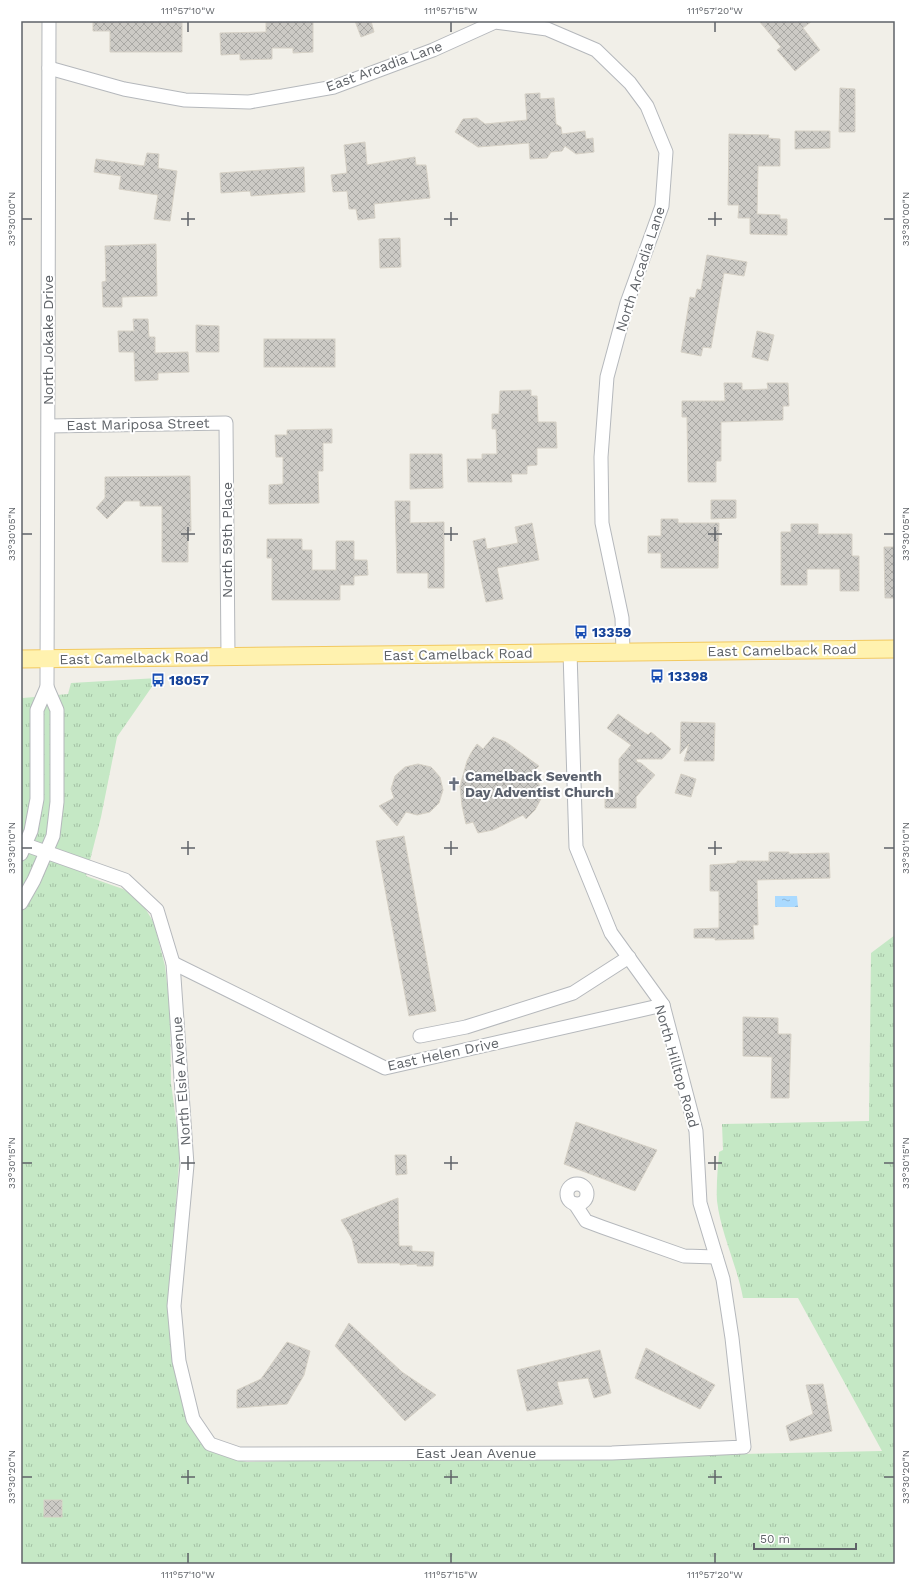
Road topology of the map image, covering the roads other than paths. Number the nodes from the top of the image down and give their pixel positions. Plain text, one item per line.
1 (49, 21) edge
2 (596, 50) joint
3 (49, 68) junction
4 (226, 423) joint
5 (49, 426) junction
6 (895, 649) edge
7 (570, 652) junction
8 (623, 652) junction
9 (228, 656) junction
10 (47, 658) junction
11 (21, 659) edge
12 (47, 688) junction
13 (23, 850) edge
14 (46, 852) junction
15 (21, 904) edge
16 (629, 957) junction
17 (173, 963) junction
18 (663, 1005) junction
19 (420, 1036) dead end
20 (575, 1204) dead end
21 (716, 1257) junction
22 (210, 1444) joint
23 (744, 1448) joint

1 - 3 street, North Jokake Drive
2 - 3 street, East Arcadia Lane
2 - 8 street, North Arcadia Lane
3 - 5 street, North Jokake Drive
4 - 5 street, East Mariposa Street
4 - 9 street, North 59th Place
5 - 10 street, North Jokake Drive
6 - 8 main road, East Camelback Road
7 - 8 main road, East Camelback Road
7 - 9 main road, East Camelback Road
7 - 16 street, North Hilltop Road
9 - 10 main road, East Camelback Road
10 - 11 main road, East Camelback Road
10 - 12 street, North Jokake Drive
12 - 13 street
12 - 14 street
13 - 14 street, North Elsie Avenue
14 - 15 street
14 - 17 street, North Elsie Avenue
16 - 18 street, North Hilltop Road
16 - 19 street
17 - 18 street, East Helen Drive
17 - 22 street, North Elsie Avenue
18 - 21 street, North Hilltop Road
20 - 21 street
21 - 23 street, North Hilltop Road
22 - 23 street, East Jean Avenue

